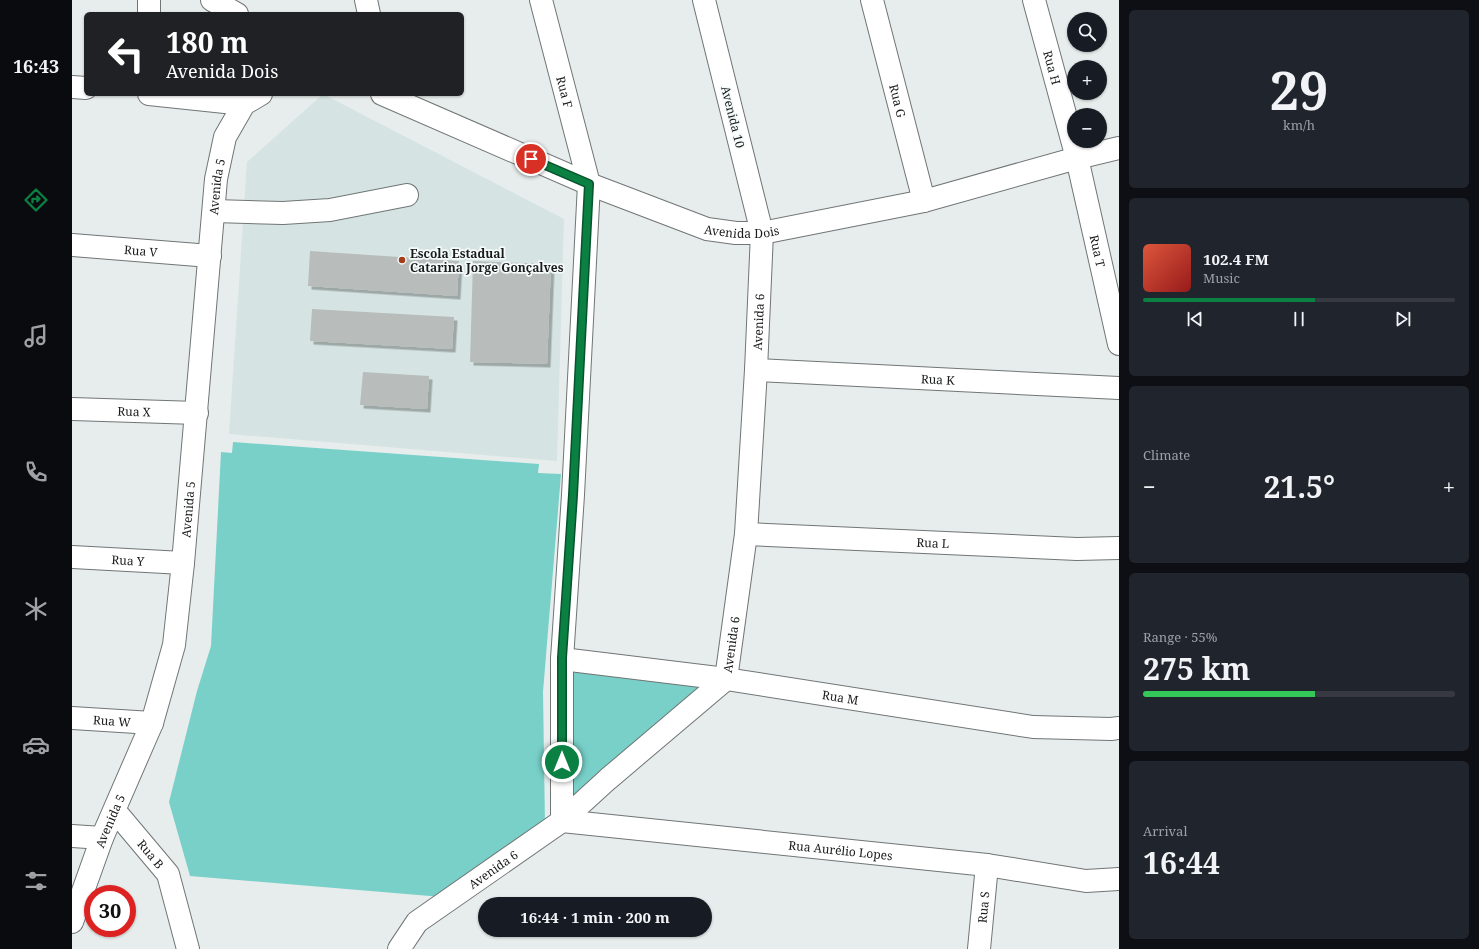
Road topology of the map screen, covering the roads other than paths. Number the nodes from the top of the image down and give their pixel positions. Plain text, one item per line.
1 (149, 0) edge
2 (212, 0) edge
3 (366, 0) edge
4 (541, 0) edge
5 (704, 0) edge
6 (872, 0) edge
7 (1034, 0) edge
8 (149, 12) edge
9 (233, 12) edge
10 (369, 12) edge
11 (72, 87) edge
12 (84, 88) edge
13 (191, 96) edge
14 (387, 96) edge
15 (253, 99) edge
16 (1119, 148) edge
17 (1077, 158) junction
18 (589, 184) junction
19 (407, 195) dead end
20 (924, 201) junction
21 (214, 211) junction
22 (762, 233) junction
23 (72, 245) edge
24 (210, 256) junction
25 (1119, 344) edge
26 (756, 370) junction
27 (1119, 388) edge
28 (72, 409) edge
29 (197, 413) junction
30 (746, 534) junction
31 (1119, 548) edge
32 (72, 557) edge
33 (183, 563) junction
34 (562, 658) junction
35 (726, 679) junction
36 (72, 718) edge
37 (152, 723) junction
38 (1119, 728) edge
39 (115, 811) junction
40 (562, 821) junction
41 (72, 836) edge
42 (102, 838) junction
43 (987, 865) junction
44 (1119, 879) edge
45 (72, 922) edge
46 (188, 949) edge
47 (399, 949) edge
48 (979, 949) edge

1 - 8 street
2 - 9 street
3 - 10 street
4 - 18 street, Rua F
5 - 22 street, Avenida 10
6 - 20 street, Rua G
7 - 17 street, Rua H
11 - 12 street
13 - 15 street
14 - 18 street, Avenida Dois
15 - 21 street, Avenida 5
16 - 17 street, Avenida Dois
17 - 20 street, Avenida Dois
17 - 25 street, Rua T
18 - 22 street, Avenida Dois
18 - 34 street, Rua F
19 - 21 street
20 - 22 street, Avenida Dois
21 - 24 street, Avenida 5
22 - 26 street, Avenida 6
23 - 24 street, Rua V
24 - 29 street, Avenida 5
26 - 27 street, Rua K
26 - 30 street, Avenida 6
28 - 29 street, Rua X
29 - 33 street, Avenida 5
30 - 31 street, Rua L
30 - 35 street, Avenida 6
32 - 33 street, Rua Y
33 - 37 street, Avenida 5
34 - 35 street, Rua M
34 - 40 street, Rua F
35 - 38 street, Rua M
35 - 40 street, Avenida 6
36 - 37 street, Rua W
37 - 39 street, Avenida 5
39 - 42 street, Avenida 5
39 - 46 street, Rua B
40 - 43 street, Rua Aurélio Lopes
40 - 47 street, Avenida 6
41 - 42 street
42 - 45 street, Avenida 5
43 - 44 street, Rua Aurélio Lopes
43 - 48 street, Rua S

